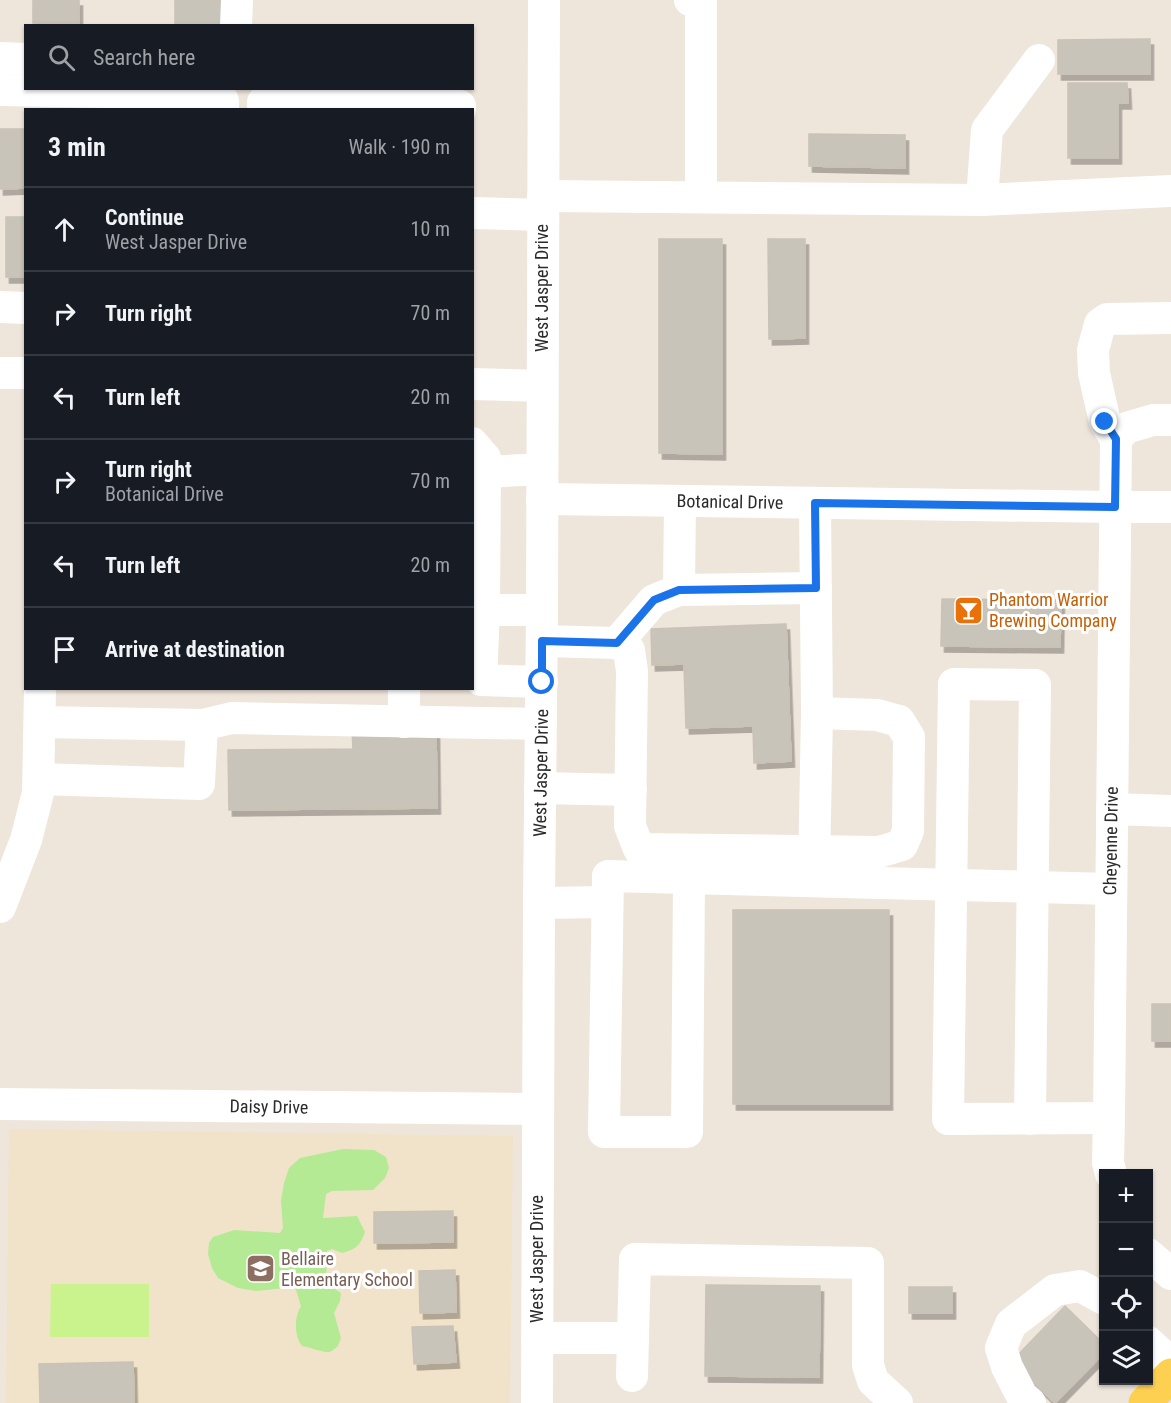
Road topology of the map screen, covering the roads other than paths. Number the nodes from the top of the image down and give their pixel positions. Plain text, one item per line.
1 (237, 0) edge
2 (544, 0) edge
3 (690, 0) edge
4 (236, 24) edge
5 (0, 58) edge
6 (24, 59) edge
7 (1038, 60) dead end
8 (0, 90) edge
9 (224, 108) edge
10 (263, 108) edge
11 (460, 108) edge
12 (1171, 191) edge
13 (701, 197) junction
14 (982, 200) junction
15 (543, 205) junction
16 (474, 213) edge
17 (0, 307) edge
18 (24, 308) edge
19 (1171, 318) edge
20 (0, 373) edge
21 (24, 373) edge
22 (474, 384) edge
23 (542, 386) junction
24 (1171, 420) edge
25 (1116, 439) junction
26 (474, 445) edge
27 (485, 472) junction
28 (542, 484) junction
29 (680, 501) junction
30 (815, 503) junction
31 (1115, 507) junction
32 (1171, 507) edge
33 (816, 588) junction
34 (679, 590) junction
35 (484, 610) junction
36 (542, 610) junction
37 (542, 641) junction
38 (617, 643) junction
39 (477, 680) edge
40 (542, 682) junction
41 (40, 690) edge
42 (404, 690) edge
43 (817, 712) junction
44 (39, 722) junction
45 (404, 722) junction
46 (541, 724) junction
47 (202, 725) junction
48 (39, 779) junction
49 (540, 788) junction
50 (631, 790) junction
51 (1112, 809) junction
52 (1171, 811) edge
53 (689, 864) junction
54 (813, 866) junction
55 (951, 885) junction
56 (1033, 887) junction
57 (1111, 889) junction
58 (607, 902) junction
59 (539, 903) junction
60 (0, 907) edge
61 (0, 1104) edge
62 (537, 1109) junction
63 (1108, 1118) junction
64 (1030, 1119) junction
65 (1110, 1169) edge
66 (1153, 1258) edge
67 (1171, 1274) edge
68 (1099, 1296) edge
69 (537, 1338) junction
70 (633, 1338) junction
71 (1153, 1346) edge
72 (1171, 1363) edge
73 (1171, 1375) edge
74 (633, 1376) dead end
75 (537, 1403) edge
76 (897, 1403) edge
77 (1030, 1403) edge
78 (1145, 1403) edge

1 - 4 street
2 - 15 street, West Jasper Drive
3 - 13 street
5 - 6 street
7 - 14 street
8 - 9 street
10 - 11 street
12 - 14 street
13 - 14 street
13 - 15 street
15 - 16 street
15 - 23 street, West Jasper Drive
17 - 18 street
19 - 25 street
20 - 21 street
22 - 23 street
23 - 28 street, West Jasper Drive
24 - 25 street
25 - 31 street, Cheyenne Drive
26 - 27 street
27 - 28 street, Botanical Drive
27 - 35 street
28 - 29 street, Botanical Drive
28 - 36 street, West Jasper Drive
29 - 30 street, Botanical Drive
29 - 34 street
30 - 31 street, Botanical Drive
30 - 33 street
31 - 32 street, Botanical Drive
31 - 51 street, Cheyenne Drive
33 - 34 street
33 - 43 street
34 - 38 street
35 - 36 street
35 - 39 street
36 - 37 street, West Jasper Drive
37 - 38 street
37 - 40 street, West Jasper Drive
38 - 50 street
39 - 40 street
40 - 46 street, West Jasper Drive
41 - 44 street
42 - 45 street
43 - 54 street
43 - 54 street
44 - 47 street
44 - 48 street
45 - 46 street
45 - 47 street
46 - 49 street, West Jasper Drive
47 - 48 street
48 - 60 street
49 - 50 street
49 - 59 street, West Jasper Drive
50 - 53 street
51 - 52 street
51 - 57 street, Cheyenne Drive
53 - 54 street
53 - 58 street
53 - 58 street
54 - 55 street
55 - 56 street
55 - 56 street
55 - 64 street
56 - 57 street
56 - 64 street
57 - 63 street, Cheyenne Drive
58 - 59 street
59 - 62 street, West Jasper Drive
61 - 62 street, Daisy Drive
62 - 69 street, West Jasper Drive
63 - 64 street
63 - 65 street, Cheyenne Drive
66 - 67 street
68 - 77 street
69 - 70 street
69 - 75 street, West Jasper Drive
70 - 74 street
70 - 76 street
71 - 72 street
73 - 78 main road

